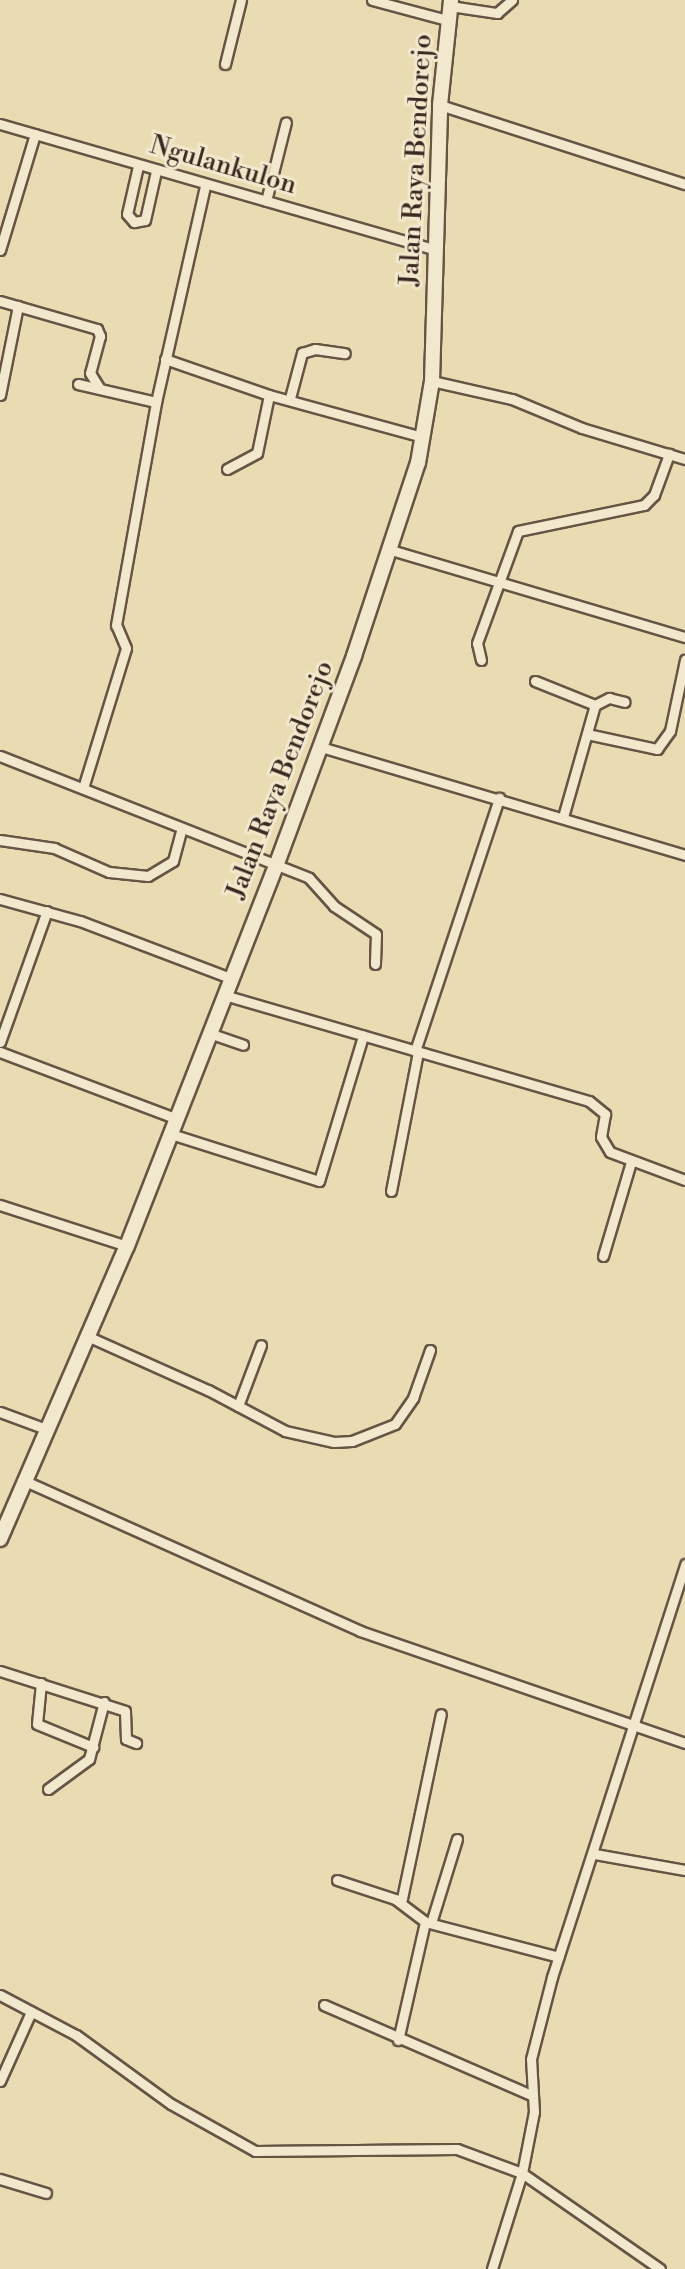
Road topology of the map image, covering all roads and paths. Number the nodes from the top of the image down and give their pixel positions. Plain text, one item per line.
1 (241, 0) edge
2 (372, 0) edge
3 (512, 0) edge
4 (450, 9) edge
5 (225, 64) dead end
6 (440, 105) junction
7 (286, 122) dead end
8 (0, 124) edge
9 (35, 134) junction
10 (138, 166) junction
11 (156, 171) junction
12 (685, 184) edge
13 (205, 187) junction
14 (266, 201) junction
15 (434, 249) junction
16 (0, 250) edge
17 (0, 301) edge
18 (18, 306) junction
19 (345, 353) dead end
20 (165, 359) junction
21 (432, 381) junction
22 (78, 384) dead end
23 (100, 389) junction
24 (0, 395) edge
25 (269, 395) junction
26 (290, 398) junction
27 (156, 402) junction
28 (423, 437) junction
29 (669, 454) junction
30 (685, 459) edge
31 (227, 469) dead end
32 (391, 550) junction
33 (498, 583) junction
34 (685, 637) edge
35 (481, 660) dead end
36 (685, 660) edge
37 (535, 681) dead end
38 (625, 702) dead end
39 (595, 705) junction
40 (587, 734) junction
41 (321, 747) junction
42 (0, 756) edge
43 (83, 788) junction
44 (499, 798) junction
45 (563, 817) junction
46 (182, 828) junction
47 (0, 840) edge
48 (685, 855) edge
49 (276, 866) junction
50 (0, 899) edge
51 (47, 911) junction
52 (375, 964) dead end
53 (230, 978) junction
54 (224, 995) junction
55 (209, 1033) junction
56 (363, 1036) junction
57 (0, 1042) edge
58 (243, 1045) dead end
59 (417, 1051) junction
60 (0, 1052) edge
61 (177, 1119) junction
62 (171, 1134) junction
63 (631, 1162) junction
64 (685, 1180) edge
65 (391, 1191) dead end
66 (0, 1205) edge
67 (127, 1246) junction
68 (603, 1256) dead end
69 (87, 1336) junction
70 (261, 1345) dead end
71 (430, 1350) dead end
72 (238, 1406) junction
73 (0, 1412) edge
74 (46, 1429) junction
75 (25, 1481) junction
76 (0, 1539) edge
77 (685, 1564) edge
78 (0, 1671) edge
79 (41, 1683) junction
80 (104, 1702) junction
81 (441, 1714) dead end
82 (636, 1728) junction
83 (136, 1743) dead end
84 (685, 1743) edge
85 (93, 1747) junction
86 (48, 1789) dead end
87 (457, 1839) dead end
88 (595, 1854) junction
89 (685, 1870) edge
90 (337, 1880) dead end
91 (401, 1903) junction
92 (428, 1922) junction
93 (559, 1957) junction
94 (0, 1995) edge
95 (324, 2005) dead end
96 (31, 2012) junction
97 (398, 2040) junction
98 (0, 2081) edge
99 (533, 2096) junction
100 (522, 2173) junction
101 (0, 2179) edge
102 (46, 2193) dead end
103 (492, 2269) edge
104 (660, 2269) edge

1 - 5 street
2 - 4 street
3 - 4 street
4 - 6 main road, Jalan Raya Bendorejo
6 - 12 street
6 - 15 main road, Jalan Raya Bendorejo
7 - 14 street
8 - 9 street, Ngulankulon
9 - 10 street, Ngulankulon
9 - 16 street
10 - 11 street, Ngulankulon
10 - 11 street
11 - 13 street, Ngulankulon
13 - 14 street, Ngulankulon
13 - 20 street
14 - 15 street, Ngulankulon
15 - 21 main road, Jalan Raya Bendorejo
17 - 18 street
18 - 23 street
18 - 24 street
19 - 26 street
20 - 25 street
20 - 27 street
21 - 28 main road, Jalan Raya Bendorejo
21 - 29 street
22 - 23 street
23 - 27 street
25 - 26 street
25 - 31 street
26 - 28 street
27 - 43 street
28 - 32 main road, Jalan Raya Bendorejo
29 - 30 street
29 - 33 street
32 - 33 street
32 - 41 main road, Jalan Raya Bendorejo
33 - 34 street
33 - 35 street
36 - 40 street
37 - 39 street
38 - 39 street
39 - 40 street
40 - 45 street
41 - 44 street
41 - 49 main road, Jalan Raya Bendorejo
42 - 43 street
43 - 46 street
44 - 45 street
44 - 59 street
45 - 48 street
46 - 47 street
46 - 49 street
49 - 52 street
49 - 53 main road, Jalan Raya Bendorejo
50 - 51 street
51 - 53 street
51 - 57 street
53 - 54 main road, Jalan Raya Bendorejo
54 - 55 main road, Jalan Raya Bendorejo
54 - 56 street
55 - 58 street
55 - 61 main road, Jalan Raya Bendorejo
56 - 59 street
56 - 62 street
59 - 63 street
59 - 65 street
60 - 61 street
61 - 62 main road, Jalan Raya Bendorejo
62 - 67 main road, Jalan Raya Bendorejo
63 - 64 street
63 - 68 street
66 - 67 street
67 - 69 main road, Jalan Raya Bendorejo
69 - 72 street
69 - 74 main road, Jalan Raya Bendorejo
70 - 72 street
71 - 72 street
73 - 74 street
74 - 75 main road, Jalan Raya Bendorejo
75 - 76 main road, Jalan Raya Bendorejo
75 - 82 street
77 - 82 street
78 - 79 street
79 - 80 street
79 - 85 street
80 - 83 street
80 - 85 street
81 - 91 street
82 - 84 street
82 - 88 street
85 - 86 street
87 - 92 street
88 - 89 street
88 - 93 street
90 - 91 street
91 - 92 street
92 - 93 street
92 - 97 street
93 - 99 street
94 - 96 street
95 - 97 street
96 - 98 street
96 - 100 street
97 - 99 street
99 - 100 street
100 - 103 street
100 - 104 street
101 - 102 street

